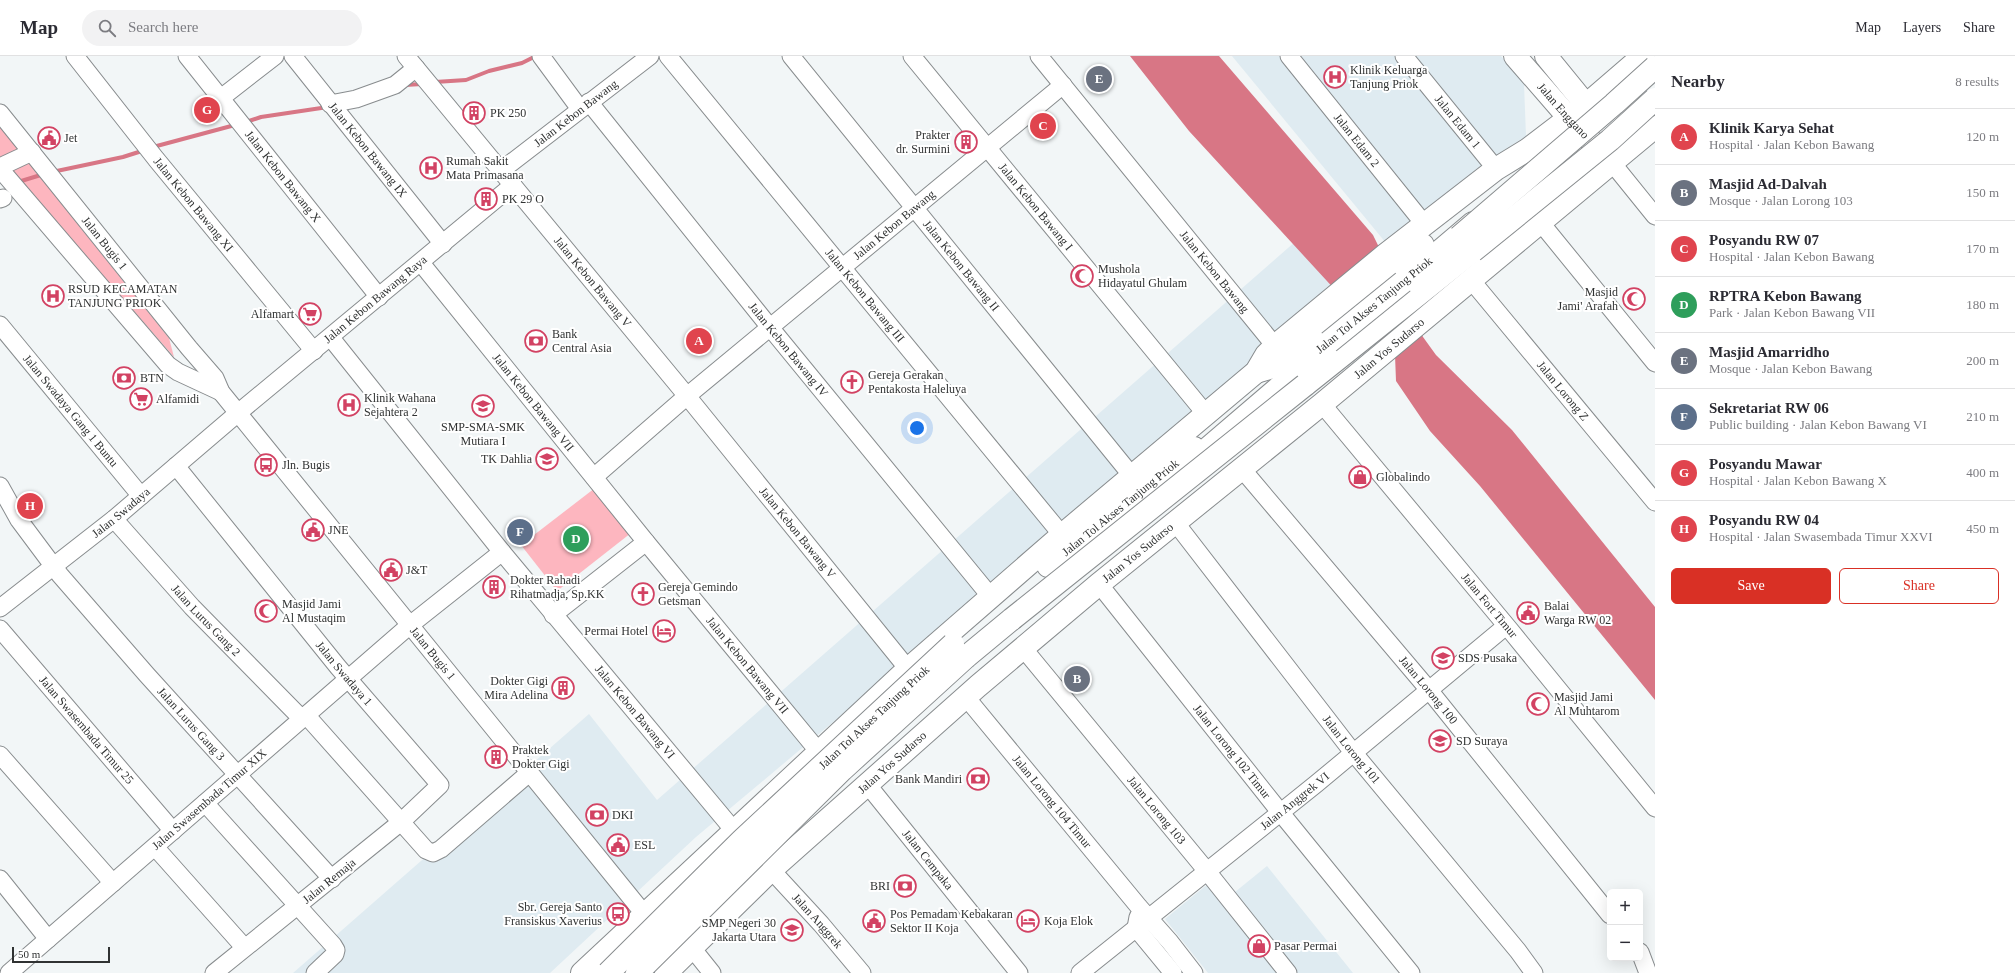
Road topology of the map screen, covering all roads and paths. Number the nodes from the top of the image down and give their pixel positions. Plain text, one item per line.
1 (75, 56) edge
2 (187, 56) edge
3 (275, 56) edge
4 (293, 56) edge
5 (650, 56) edge
6 (668, 56) edge
7 (791, 56) edge
8 (912, 56) edge
9 (1040, 56) edge
10 (1289, 56) edge
11 (1404, 56) edge
12 (1515, 56) edge
13 (1546, 56) edge
14 (1643, 56) edge
15 (542, 58) edge
16 (414, 66) edge
17 (1655, 67) edge
18 (1064, 85) junction
19 (1655, 90) edge
20 (221, 98) junction
21 (1655, 99) edge
22 (584, 105) junction
23 (1586, 105) junction
24 (333, 108) junction
25 (0, 113) edge
26 (1655, 127) edge
27 (1581, 132) junction
28 (986, 147) junction
29 (1527, 150) junction
30 (35, 156) junction
31 (1620, 158) junction
32 (1496, 169) junction
33 (1, 170) edge
34 (502, 170) junction
35 (513, 185) junction
36 (913, 208) junction
37 (1655, 216) edge
38 (1541, 222) junction
39 (1426, 230) junction
40 (443, 244) junction
41 (421, 263) junction
42 (843, 269) junction
43 (1465, 285) junction
44 (379, 297) junction
45 (0, 325) edge
46 (770, 328) junction
47 (331, 338) junction
48 (189, 348) junction
49 (1279, 350) junction
50 (314, 351) junction
51 (164, 360) junction
52 (1655, 363) edge
53 (221, 392) junction
54 (687, 396) junction
55 (1326, 401) junction
56 (238, 413) junction
57 (1205, 414) junction
58 (1231, 429) junction
59 (176, 466) junction
60 (1242, 469) junction
61 (1132, 476) junction
62 (594, 477) junction
63 (0, 486) edge
64 (141, 496) junction
65 (1205, 498) junction
66 (1655, 502) edge
67 (114, 519) junction
68 (1175, 522) junction
69 (1062, 535) junction
70 (646, 542) junction
71 (502, 552) junction
72 (54, 567) junction
73 (1099, 584) junction
74 (991, 597) junction
75 (0, 608) edge
76 (553, 615) junction
77 (410, 625) junction
78 (1506, 626) junction
79 (0, 629) edge
80 (1031, 641) junction
81 (908, 669) junction
82 (349, 679) junction
83 (1429, 690) junction
84 (965, 696) junction
85 (304, 717) junction
86 (819, 752) junction
87 (1353, 752) junction
88 (0, 755) edge
89 (238, 773) junction
90 (530, 773) junction
91 (791, 778) junction
92 (867, 784) junction
93 (440, 785) joint
94 (205, 803) junction
95 (1655, 808) edge
96 (1280, 812) junction
97 (829, 820) junction
98 (401, 822) junction
99 (173, 831) junction
100 (734, 832) junction
101 (155, 847) junction
102 (771, 870) junction
103 (1206, 870) junction
104 (0, 879) edge
105 (332, 879) junction
106 (113, 883) junction
107 (298, 906) junction
108 (1607, 911) edge
109 (1144, 912) junction
110 (645, 914) junction
111 (1136, 928) junction
112 (48, 939) junction
113 (244, 947) junction
114 (692, 948) junction
115 (1643, 960) edge
116 (9, 973) edge
117 (214, 973) edge
118 (315, 973) edge
119 (582, 973) edge
120 (608, 973) edge
121 (637, 973) edge
122 (666, 973) edge
123 (712, 973) edge
124 (862, 973) edge
125 (1019, 973) edge
126 (1080, 973) edge
127 (1173, 973) edge
128 (1194, 973) edge
129 (1288, 973) edge
130 (1412, 973) edge
131 (1534, 973) edge
132 (1648, 973) edge

1 - 50 street, Jalan Kebon Bawang XI
2 - 20 street, Jalan Kebon Bawang X
3 - 20 street
4 - 24 street, Jalan Kebon Bawang IX
5 - 22 street, Jalan Kebon Bawang
6 - 42 street, Jalan Kebon Bawang III
7 - 36 street, Jalan Kebon Bawang II
8 - 28 street, Jalan Kebon Bawang I
9 - 18 street, Jalan Kebon Bawang
10 - 39 street, Jalan Edam 2
11 - 32 street, Jalan Edam 1
12 - 27 highway, Jalan Enggano
13 - 23 highway, Jalan Enggano
14 - 23 highway
15 - 22 street, Jalan Kebon Bawang IV
16 - 24 street
16 - 34 street, Jalan Kebon Bawang V
17 - 120 highway, Jalan Tol Akses Tanjung Priok, bridge
18 - 28 street, Jalan Kebon Bawang
18 - 49 street, Jalan Kebon Bawang
19 - 27 highway
20 - 44 street, Jalan Kebon Bawang X
21 - 121 highway, Jalan Tol Akses Tanjung Priok, bridge
22 - 34 street, Jalan Kebon Bawang
22 - 46 street, Jalan Kebon Bawang IV
23 - 27 highway
24 - 40 street, Jalan Kebon Bawang IX
25 - 30 street, Jalan Bugis 1
26 - 31 highway, Jalan Yos Sudarso
27 - 29 highway
27 - 31 highway, Jalan Enggano
27 - 58 highway, bridge
28 - 36 street, Jalan Kebon Bawang
28 - 57 street, Jalan Kebon Bawang I
29 - 32 highway
29 - 39 highway
30 - 33 street
30 - 48 street, Jalan Bugis 1
31 - 37 street
31 - 38 highway, Jalan Yos Sudarso
32 - 39 highway
33 - 51 street, Jalan Bugis 1
34 - 35 street, Jalan Kebon Bawang V
35 - 40 street, Jalan Kebon Bawang Raya
35 - 54 street, Jalan Kebon Bawang V
36 - 42 street, Jalan Kebon Bawang
36 - 61 street, Jalan Kebon Bawang II
38 - 43 highway, Jalan Yos Sudarso
38 - 52 street
39 - 49 highway
40 - 41 street, Jalan Kebon Bawang Raya
41 - 44 street, Jalan Kebon Bawang Raya
41 - 62 street, Jalan Kebon Bawang VII
42 - 46 street, Jalan Kebon Bawang
42 - 69 street, Jalan Kebon Bawang III
43 - 55 highway, Jalan Yos Sudarso
43 - 66 street, Jalan Lorong Z
44 - 47 street, Jalan Kebon Bawang Raya
45 - 64 street, Jalan Swadaya Gang 1 Buntu
46 - 54 street, Jalan Kebon Bawang
46 - 74 street, Jalan Kebon Bawang IV
47 - 50 street, Jalan Kebon Bawang Raya
47 - 71 street, Jalan Kebon Bawang VI
48 - 51 street
48 - 53 street, Jalan Bugis 1
49 - 57 highway
50 - 56 street, Jalan Kebon Bawang Raya
51 - 53 street, Jalan Bugis 1
53 - 56 street, Jalan Bugis 1
54 - 62 street
54 - 81 street, Jalan Kebon Bawang V
55 - 60 highway, Jalan Yos Sudarso
55 - 78 street, Jalan Fort Timur
56 - 59 street, Jalan Swadaya
56 - 77 street, Jalan Bugis 1
57 - 61 highway
58 - 65 highway
58 - 80 highway
59 - 64 street, Jalan Swadaya
59 - 82 street, Jalan Swadaya 1
60 - 65 highway, Jalan Yos Sudarso
60 - 83 street, Jalan Lorong 100
61 - 69 highway
62 - 70 street, Jalan Kebon Bawang VII
63 - 72 street, Jalan Lurus Gang 3
64 - 67 street, Jalan Swadaya
65 - 68 highway, Jalan Yos Sudarso
67 - 72 street, Jalan Swadaya
67 - 85 street, Jalan Lurus Gang 2
68 - 73 highway, Jalan Yos Sudarso
68 - 87 street, Jalan Lorong 101
69 - 74 highway
70 - 76 street
70 - 86 street, Jalan Kebon Bawang VII
71 - 76 street, Jalan Kebon Bawang VI
71 - 77 street
72 - 75 street, Jalan Swadaya
72 - 89 street, Jalan Lurus Gang 3
73 - 80 highway, Jalan Yos Sudarso
73 - 96 street, Jalan Lorong 102 Timur
74 - 81 highway
76 - 100 street, Jalan Kebon Bawang VI
77 - 82 street, Jalan Swasembada Timur XIX
77 - 90 street, Jalan Bugis 1
78 - 83 street, Jalan Anggrek VI
78 - 95 street, Jalan Fort Timur
79 - 99 street, Jalan Swasembada Timur 25
80 - 84 highway, Jalan Yos Sudarso
80 - 103 street, Jalan Lorong 103
81 - 86 highway
82 - 85 street, Jalan Swasembada Timur XIX
82 - 93 street, Jalan Swadaya 1
83 - 87 street, Jalan Anggrek VI
83 - 108 street, Jalan Lorong 100
84 - 92 highway, Jalan Yos Sudarso
84 - 109 street, Jalan Lorong 104 Timur
85 - 89 street, Jalan Swasembada Timur XIX
85 - 98 street, Jalan Lurus Gang 2
86 - 91 highway
87 - 96 street, Jalan Anggrek VI
87 - 131 street, Jalan Lorong 101
88 - 106 street
89 - 94 street, Jalan Swasembada Timur XIX
89 - 105 street, Jalan Lurus Gang 3
90 - 98 street, Jalan Lurus Gang 2
90 - 110 street, Jalan Bugis 1
91 - 97 highway
91 - 100 highway
92 - 97 highway, Jalan Yos Sudarso
92 - 125 street, Jalan Cempaka
93 - 98 street, Jalan Remaja
94 - 99 street, Jalan Swasembada Timur XIX
94 - 107 street
96 - 103 street, Jalan Anggrek VI
96 - 130 street, Jalan Lorong 102 Timur
97 - 102 highway, Jalan Yos Sudarso
98 - 105 street, Jalan Remaja
99 - 101 street, Jalan Swasembada Timur XIX
100 - 102 street, Jalan Kebon Bawang VI
100 - 110 highway
101 - 106 street, Jalan Swasembada Timur XIX
101 - 113 street
102 - 114 highway, Jalan Yos Sudarso
102 - 124 street, Jalan Anggrek
103 - 109 street, Jalan Anggrek VI
103 - 129 street, Jalan Lorong 103
104 - 112 street
105 - 107 street, Jalan Remaja
106 - 112 street, Jalan Swasembada Timur XIX
107 - 113 street, Jalan Remaja
107 - 118 street
109 - 111 street
109 - 128 street, Jalan Lorong 104 Timur
110 - 119 highway
111 - 126 street
111 - 127 street
112 - 116 street, Jalan Swasembada Timur XIX
113 - 117 street, Jalan Remaja
114 - 122 highway, Jalan Yos Sudarso
114 - 123 street
115 - 132 street

